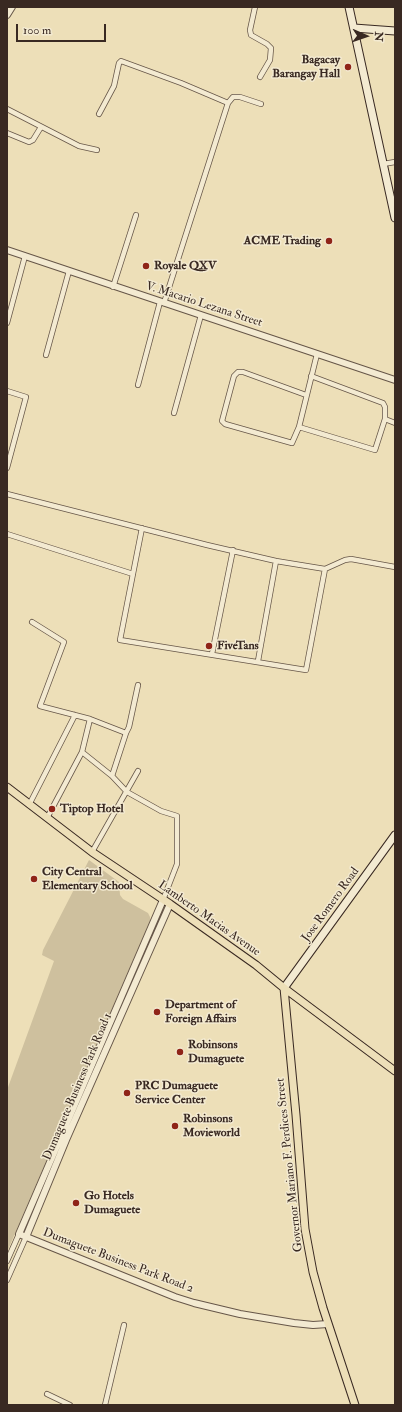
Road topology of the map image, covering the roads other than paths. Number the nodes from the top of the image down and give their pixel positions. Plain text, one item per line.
1 (255, 7) edge
2 (349, 7) edge
3 (354, 28) junction
4 (395, 31) edge
5 (260, 77) dead end
6 (228, 103) junction
7 (261, 104) dead end
8 (7, 109) edge
9 (99, 114) dead end
10 (41, 127) junction
11 (7, 133) edge
12 (97, 150) dead end
13 (395, 162) edge
14 (383, 164) junction
15 (136, 215) dead end
16 (395, 218) edge
17 (7, 250) edge
18 (25, 256) junction
19 (69, 271) junction
20 (113, 287) junction
21 (162, 302) junction
22 (201, 315) junction
23 (7, 323) edge
24 (317, 354) junction
25 (46, 355) dead end
26 (311, 376) junction
27 (395, 380) edge
28 (138, 385) dead end
29 (7, 391) edge
30 (306, 395) junction
31 (174, 413) dead end
32 (385, 419) junction
33 (395, 423) edge
34 (299, 427) junction
35 (7, 466) edge
36 (7, 494) edge
37 (142, 528) junction
38 (7, 534) edge
39 (233, 550) junction
40 (276, 561) junction
41 (395, 567) edge
42 (325, 569) junction
43 (133, 574) junction
44 (32, 622) dead end
45 (212, 654) junction
46 (258, 661) junction
47 (138, 685) dead end
48 (75, 715) junction
49 (90, 719) junction
50 (126, 733) junction
51 (82, 752) junction
52 (138, 771) dead end
53 (112, 776) junction
54 (7, 788) edge
55 (127, 792) junction
56 (30, 805) junction
57 (47, 818) junction
58 (394, 838) edge
59 (92, 852) junction
60 (163, 900) junction
61 (170, 904) junction
62 (284, 988) junction
63 (395, 1071) edge
64 (64, 1139) junction
65 (19, 1234) junction
66 (26, 1237) junction
67 (7, 1261) edge
68 (7, 1280) edge
69 (328, 1324) junction
70 (124, 1325) dead end
71 (47, 1394) dead end
72 (70, 1405) edge
73 (105, 1405) edge
74 (355, 1405) edge

1 - 5 street
2 - 3 main road
3 - 4 main road
3 - 14 main road
6 - 7 street
6 - 9 street
6 - 21 street
8 - 10 street
10 - 11 street
10 - 12 street
13 - 14 street
14 - 16 main road
15 - 20 street
17 - 18 street, V. Macario Lezana Street
18 - 19 street, V. Macario Lezana Street
18 - 23 street
19 - 20 street, V. Macario Lezana Street
19 - 25 street
20 - 21 street, V. Macario Lezana Street
21 - 22 street, V. Macario Lezana Street
21 - 28 street
22 - 24 street, V. Macario Lezana Street
22 - 31 street
24 - 26 street
24 - 27 street, V. Macario Lezana Street
26 - 30 street
26 - 32 street
29 - 35 street
30 - 34 street
30 - 34 street
32 - 33 street
32 - 34 street
36 - 37 street
37 - 39 street
37 - 43 street
38 - 43 street
39 - 40 street
39 - 45 street
40 - 42 street
40 - 46 street
41 - 42 street
42 - 46 street
43 - 45 street
44 - 48 street
45 - 46 street
47 - 50 street
48 - 49 street
48 - 56 street
49 - 50 street
49 - 51 street
50 - 53 street
51 - 53 street
51 - 57 street
52 - 55 street
53 - 55 street
54 - 56 main road, Lamberto Macias Avenue
55 - 59 street
55 - 60 street
56 - 57 main road, Lamberto Macias Avenue
57 - 59 main road, Lamberto Macias Avenue
58 - 62 main road, Jose Romero Road
59 - 60 main road, Lamberto Macias Avenue
60 - 61 main road, Lamberto Macias Avenue
60 - 64 street, Dumaguete Business Park Road 1
61 - 62 main road, Lamberto Macias Avenue
61 - 64 street, Dumaguete Business Park Road 1
62 - 63 main road, Lamberto Macias Avenue
62 - 69 main road, Governor Mariano F. Perdices Street
64 - 65 street, Dumaguete Business Park Road 1
64 - 66 street, Dumaguete Business Park Road 1
65 - 66 street, Dumaguete Business Park Road 2
65 - 67 street, Dumaguete Business Park Road 1
66 - 68 street, Dumaguete Business Park Road 1
66 - 69 street, Dumaguete Business Park Road 2
69 - 74 main road, Governor Mariano F. Perdices Street
70 - 73 street
71 - 72 street

